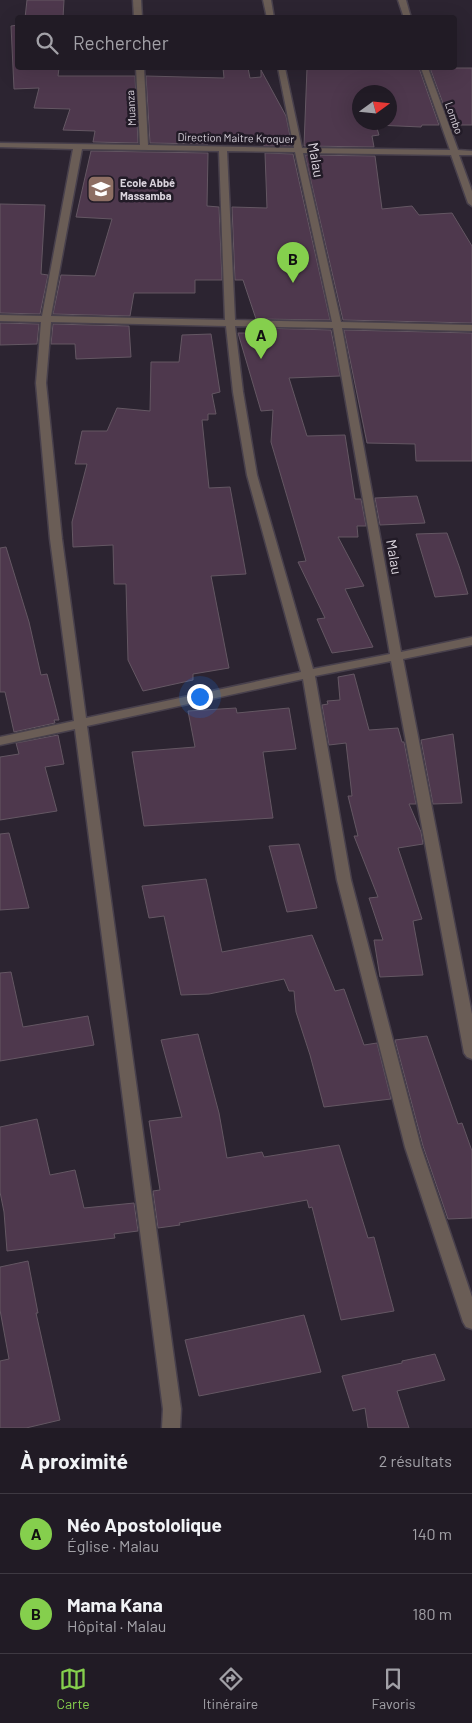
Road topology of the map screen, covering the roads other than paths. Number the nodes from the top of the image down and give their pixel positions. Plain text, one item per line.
1 (137, 0) edge
2 (267, 0) edge
3 (402, 0) edge
4 (138, 15) edge
5 (270, 15) edge
6 (407, 15) edge
7 (140, 70) edge
8 (282, 70) edge
9 (426, 70) edge
10 (0, 145) edge
11 (78, 146) junction
12 (144, 147) junction
13 (223, 148) junction
14 (299, 150) junction
15 (454, 152) junction
16 (472, 153) edge
17 (472, 203) edge
18 (0, 318) edge
19 (46, 319) junction
20 (230, 322) junction
21 (337, 325) junction
22 (472, 328) edge
23 (472, 641) edge
24 (396, 655) junction
25 (308, 674) junction
26 (80, 723) junction
27 (0, 741) edge
28 (472, 1053) edge
29 (472, 1322) edge
30 (171, 1428) edge

1 - 4 street
2 - 5 street
3 - 6 street
7 - 12 street, Muanza
8 - 14 street, Malau
9 - 15 street, Lombo
10 - 11 street, Direction Maitre Kroquer
11 - 12 street, Direction Maitre Kroquer
11 - 19 street
12 - 13 street, Direction Maitre Kroquer
13 - 14 street, Direction Maitre Kroquer
13 - 20 street
14 - 15 street, Direction Maitre Kroquer
14 - 21 street, Malau
15 - 16 street, Direction Maitre Kroquer
15 - 17 street, Lombo
18 - 19 street
19 - 20 street
19 - 26 street
20 - 21 street
20 - 25 street
21 - 22 street
21 - 24 street, Malau
23 - 24 street
24 - 25 street
24 - 28 street, Malau
25 - 26 street
25 - 29 street
26 - 27 street
26 - 30 street

